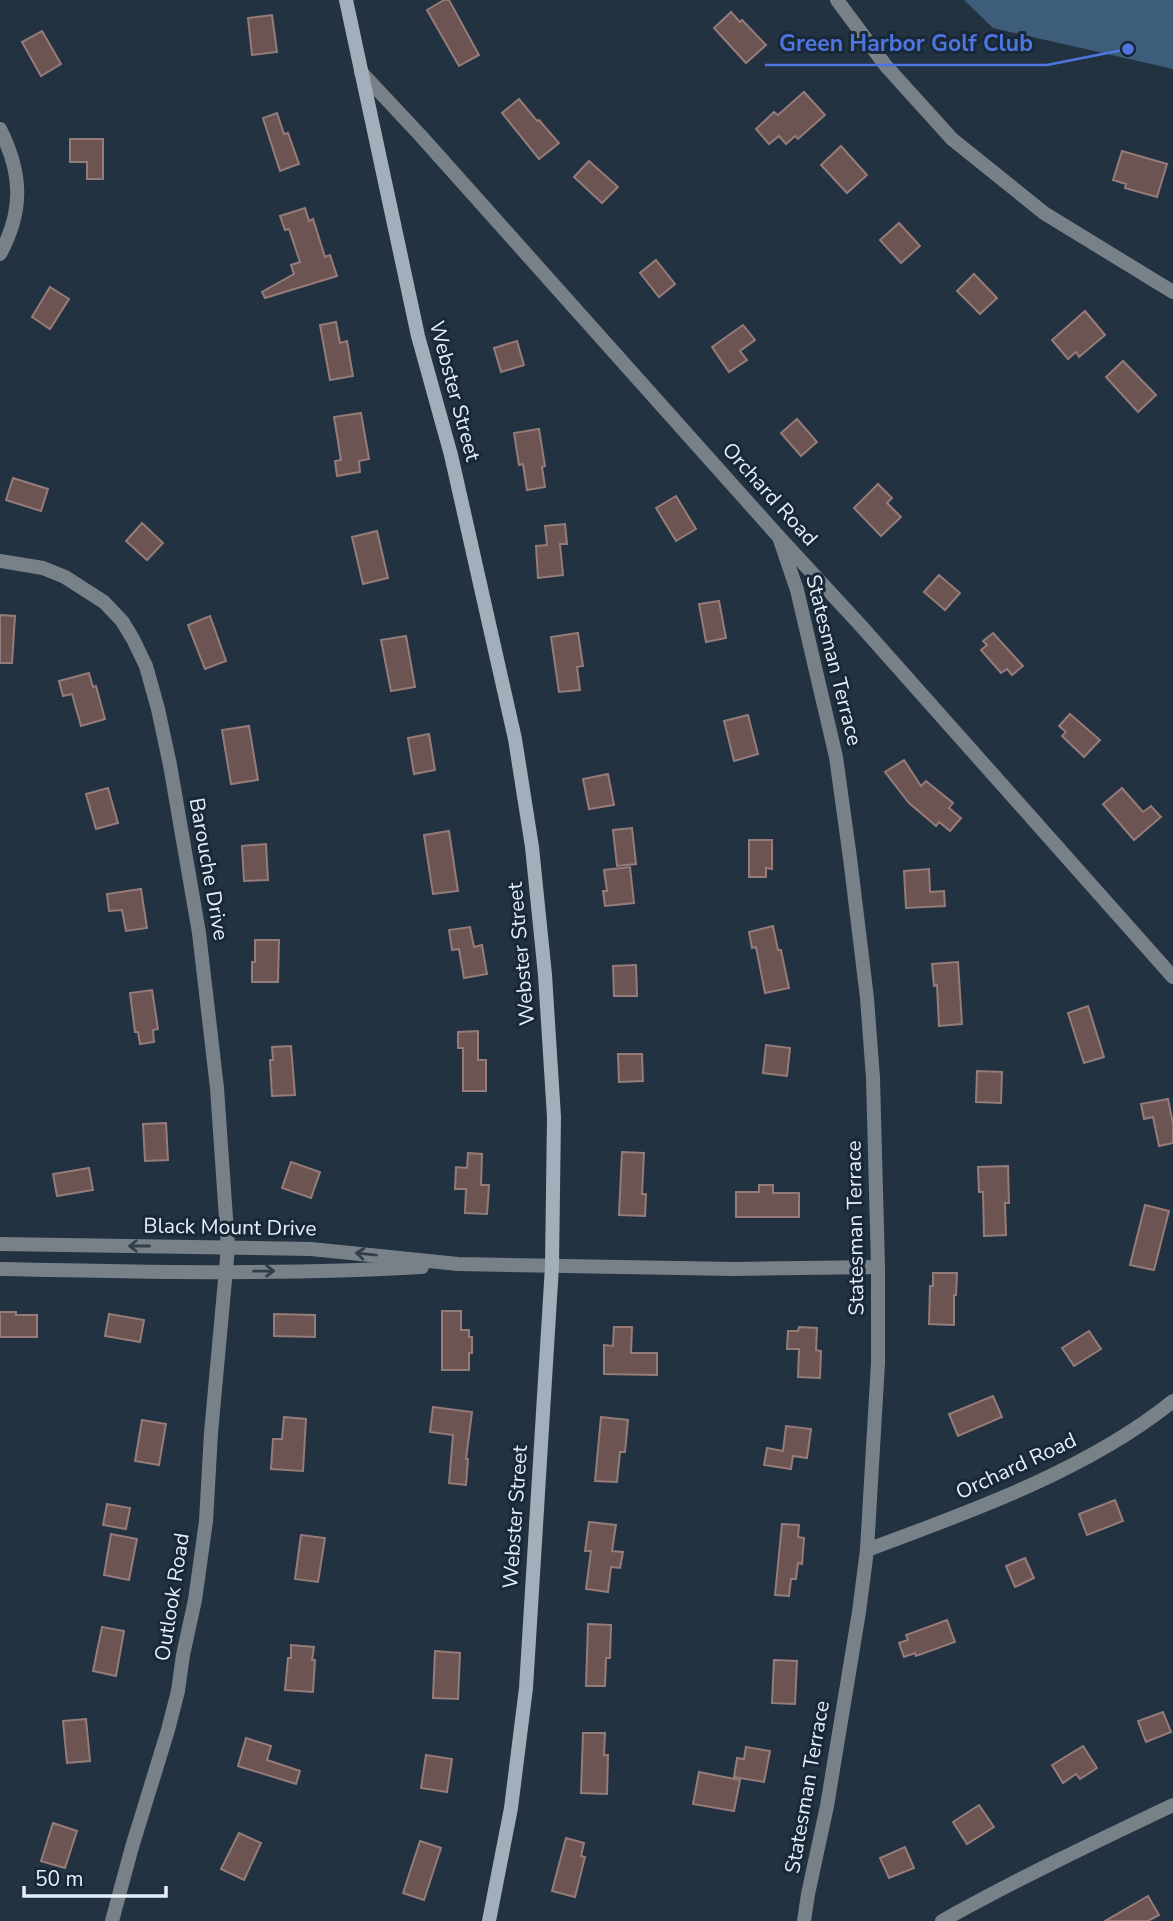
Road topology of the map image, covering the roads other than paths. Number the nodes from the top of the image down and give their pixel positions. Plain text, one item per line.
1 (346, 0) edge
2 (837, 0) edge
3 (361, 72) junction
4 (0, 128) edge
5 (0, 254) edge
6 (1173, 292) edge
7 (779, 537) junction
8 (0, 561) edge
9 (1173, 977) edge
10 (0, 1244) edge
11 (228, 1247) junction
12 (458, 1264) junction
13 (552, 1266) junction
14 (878, 1267) junction
15 (0, 1269) edge
16 (225, 1272) junction
17 (1173, 1401) edge
18 (867, 1550) junction
19 (1173, 1805) edge
20 (112, 1921) edge
21 (489, 1921) edge
22 (804, 1921) edge
23 (942, 1921) edge

1 - 3 street, Webster Street
2 - 6 street
3 - 7 street, Orchard Road
3 - 13 street, Webster Street
4 - 5 street
7 - 9 street, Orchard Road
7 - 14 street, Statesman Terrace
8 - 11 street, Barouche Drive
11 -> 10 street, Black Mount Drive
12 -> 11 street, Black Mount Drive
11 - 16 street, Barouche Drive
12 - 13 street, Black Mount Drive
16 -> 12 street, Black Mount Drive
13 - 14 street, Black Mount Drive
13 - 21 street, Webster Street
14 - 18 street, Statesman Terrace
15 - 16 street, Black Mount Drive
16 - 20 street, Outlook Road
17 - 18 street, Orchard Road
18 - 22 street, Statesman Terrace
19 - 23 street

